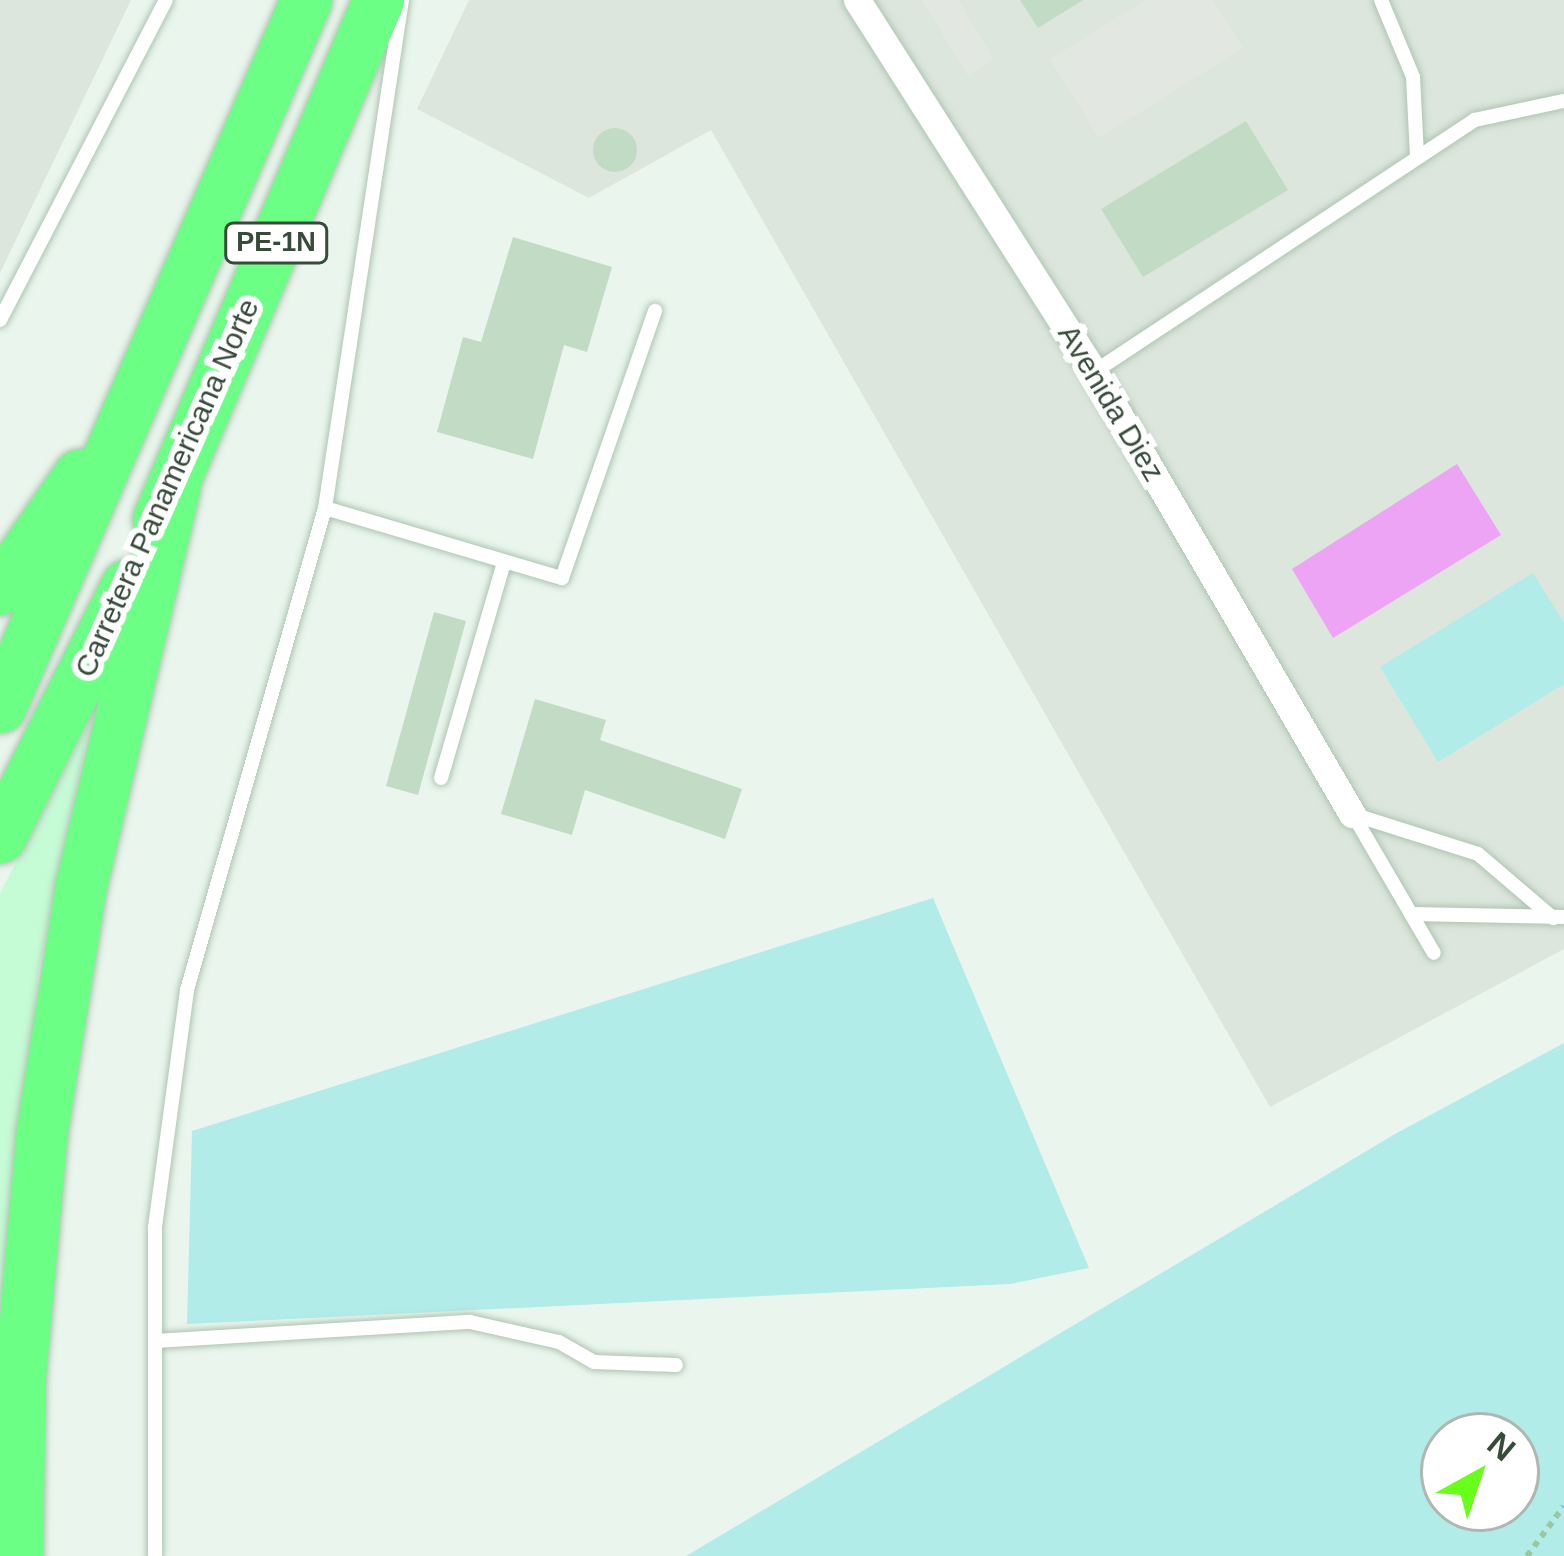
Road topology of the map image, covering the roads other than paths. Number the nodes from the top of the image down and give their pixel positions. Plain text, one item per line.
1 (166, 0) edge
2 (306, 0) edge
3 (378, 0) edge
4 (403, 0) edge
5 (857, 0) edge
6 (1381, 0) edge
7 (1564, 101) edge
8 (1417, 155) junction
9 (655, 311) dead end
10 (0, 320) edge
11 (158, 354) junction
12 (1094, 372) junction
13 (174, 487) junction
14 (325, 508) junction
15 (504, 562) junction
16 (0, 589) edge
17 (0, 707) edge
18 (441, 778) dead end
19 (1352, 814) junction
20 (0, 837) edge
21 (1412, 914) junction
22 (1558, 917) edge
23 (1434, 953) dead end
24 (155, 1341) junction
25 (676, 1365) dead end
26 (17, 1556) edge
27 (155, 1556) edge

1 - 10 lane
2 - 11 highway, Carretera Panamericana Norte / PE-1N
3 - 13 highway, Carretera Panamericana Norte / PE-1N
4 - 14 lane
5 - 12 street, Avenida Diez
6 - 8 lane
7 - 8 lane
8 - 12 lane
9 - 15 lane
11 - 16 highway
11 - 17 highway, Carretera Panamericana Norte / PE-1N
12 - 19 street, Avenida Diez
13 - 20 highway, Carretera Panamericana Norte / PE-1N
13 - 26 highway
14 - 15 lane
14 - 24 lane
15 - 18 lane
19 - 21 lane
19 - 22 lane
21 - 22 lane
21 - 23 lane
24 - 25 lane
24 - 27 lane

